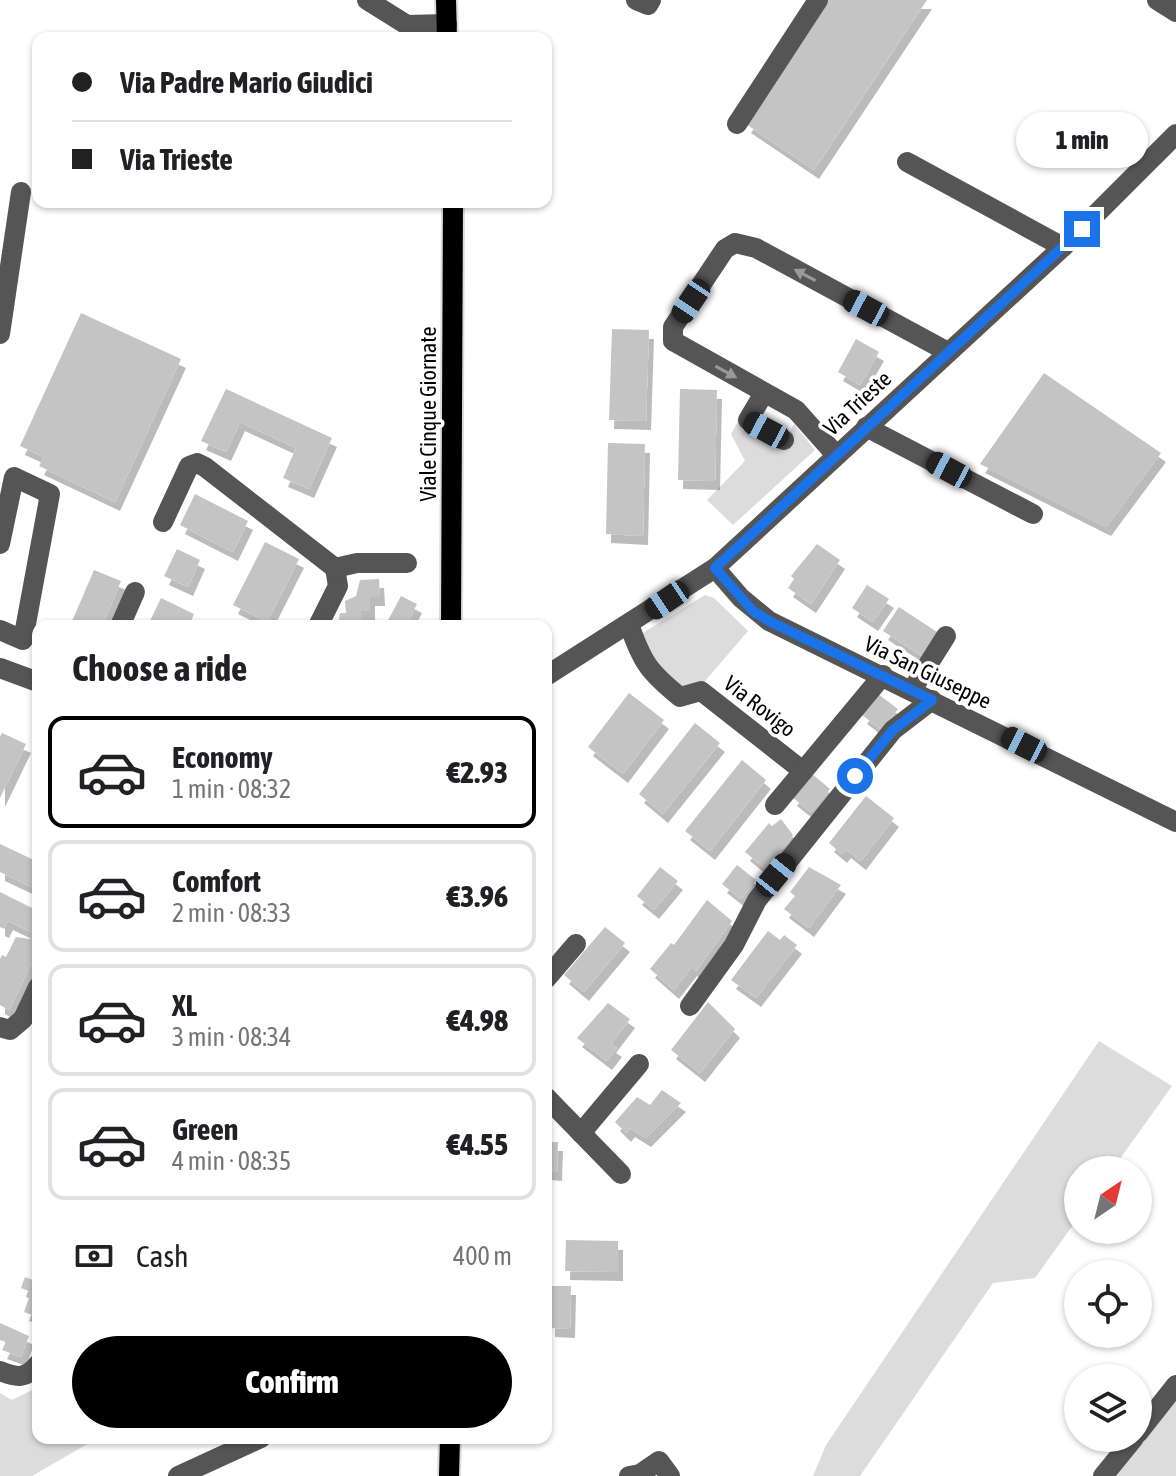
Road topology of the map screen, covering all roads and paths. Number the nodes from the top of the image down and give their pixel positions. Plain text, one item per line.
1 (367, 0) edge
2 (446, 0) edge
3 (459, 0) edge
4 (636, 0) edge
5 (651, 0) edge
6 (818, 0) edge
7 (1157, 0) edge
8 (1176, 12) edge
9 (446, 32) edge
10 (451, 32) edge
11 (451, 32) edge
12 (737, 124) dead end
13 (1176, 134) edge
14 (907, 162) dead end
15 (21, 192) dead end
16 (453, 208) edge
17 (1063, 247) junction
18 (0, 334) edge
19 (948, 352) junction
20 (764, 393) junction
21 (866, 427) junction
22 (784, 440) dead end
23 (836, 455) junction
24 (1033, 514) dead end
25 (163, 522) dead end
26 (0, 544) edge
27 (407, 563) dead end
28 (335, 568) junction
29 (715, 568) junction
30 (135, 592) dead end
31 (123, 620) edge
32 (321, 620) edge
33 (451, 620) edge
34 (629, 624) junction
35 (0, 630) edge
36 (946, 636) dead end
37 (0, 668) edge
38 (552, 672) edge
39 (883, 675) junction
40 (32, 680) edge
41 (912, 690) junction
42 (932, 700) junction
43 (803, 771) junction
44 (775, 805) dead end
45 (1176, 822) edge
46 (576, 944) dead end
47 (552, 972) edge
48 (32, 999) edge
49 (690, 1006) dead end
50 (0, 1027) edge
51 (639, 1064) dead end
52 (552, 1103) edge
53 (581, 1133) junction
54 (621, 1174) dead end
55 (32, 1372) edge
56 (10, 1374) edge
57 (1176, 1385) edge
58 (1152, 1415) edge
59 (248, 1444) edge
60 (450, 1444) edge
61 (1123, 1452) edge
62 (178, 1476) edge
63 (449, 1476) edge
64 (629, 1476) edge
65 (670, 1476) edge
66 (1103, 1476) edge

1 - 9 street
2 - 10 main road
3 - 11 main road
4 - 5 street
6 - 12 street
7 - 8 street
13 - 17 street, Via Trieste
14 - 17 street
15 - 18 street
16 - 33 main road, Viale Cinque Giornate
17 - 19 street, Via Trieste
19 -> 20 street
19 - 21 street, Via Trieste
20 - 22 street
20 - 23 street
21 - 23 street, Via Trieste
21 - 24 street
23 - 29 street, Via Trieste
25 - 28 street
26 - 35 street
27 - 28 street
28 - 32 street
29 - 34 street, Via Trieste
29 - 39 street, Via San Giuseppe
30 - 31 street
34 - 38 street, Via Trieste
34 - 43 street, Via Rovigo
36 - 41 street
37 - 40 street
39 - 41 street, Via San Giuseppe
39 - 43 street
41 - 42 street, Via San Giuseppe
42 - 45 street, Via San Giuseppe
42 - 49 street
43 - 44 street
46 - 47 street
48 - 50 street
51 - 53 street
52 - 53 street
53 - 54 street
55 - 56 street
57 - 58 street
59 - 62 street
60 - 63 main road
61 - 66 street
64 - 65 street

